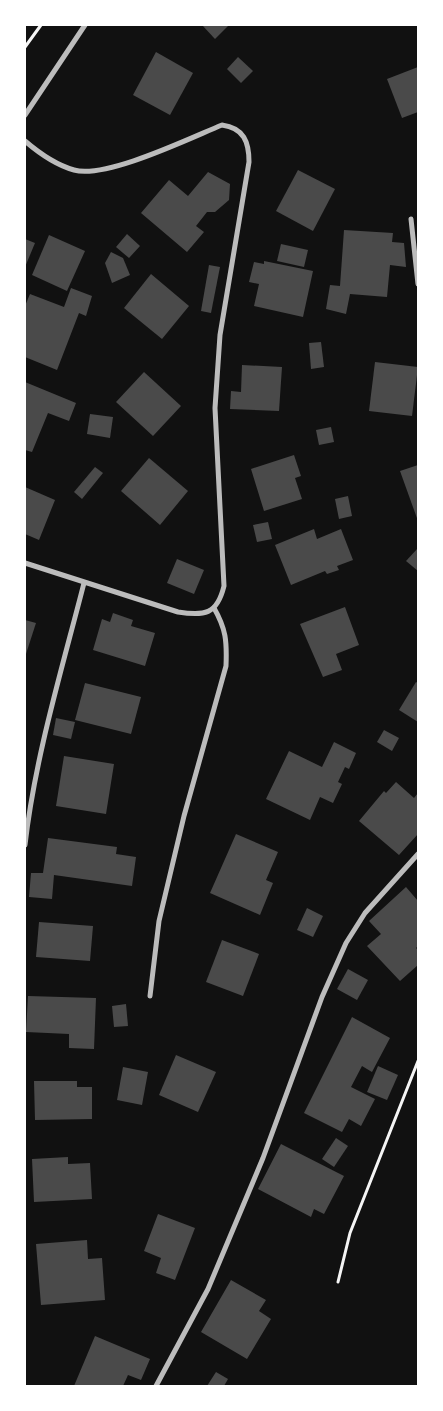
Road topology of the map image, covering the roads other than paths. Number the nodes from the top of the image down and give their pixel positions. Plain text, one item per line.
1 (85, 25) edge
2 (25, 115) edge
3 (25, 141) edge
4 (411, 219) dead end
5 (418, 284) edge
6 (25, 564) edge
7 (84, 583) junction
8 (214, 608) junction
9 (25, 845) edge
10 (418, 854) edge
11 (150, 996) dead end
12 (156, 1386) edge

1 - 2 street
3 - 8 street
4 - 5 street
6 - 7 street
7 - 8 street
7 - 9 street
8 - 11 street
10 - 12 street

